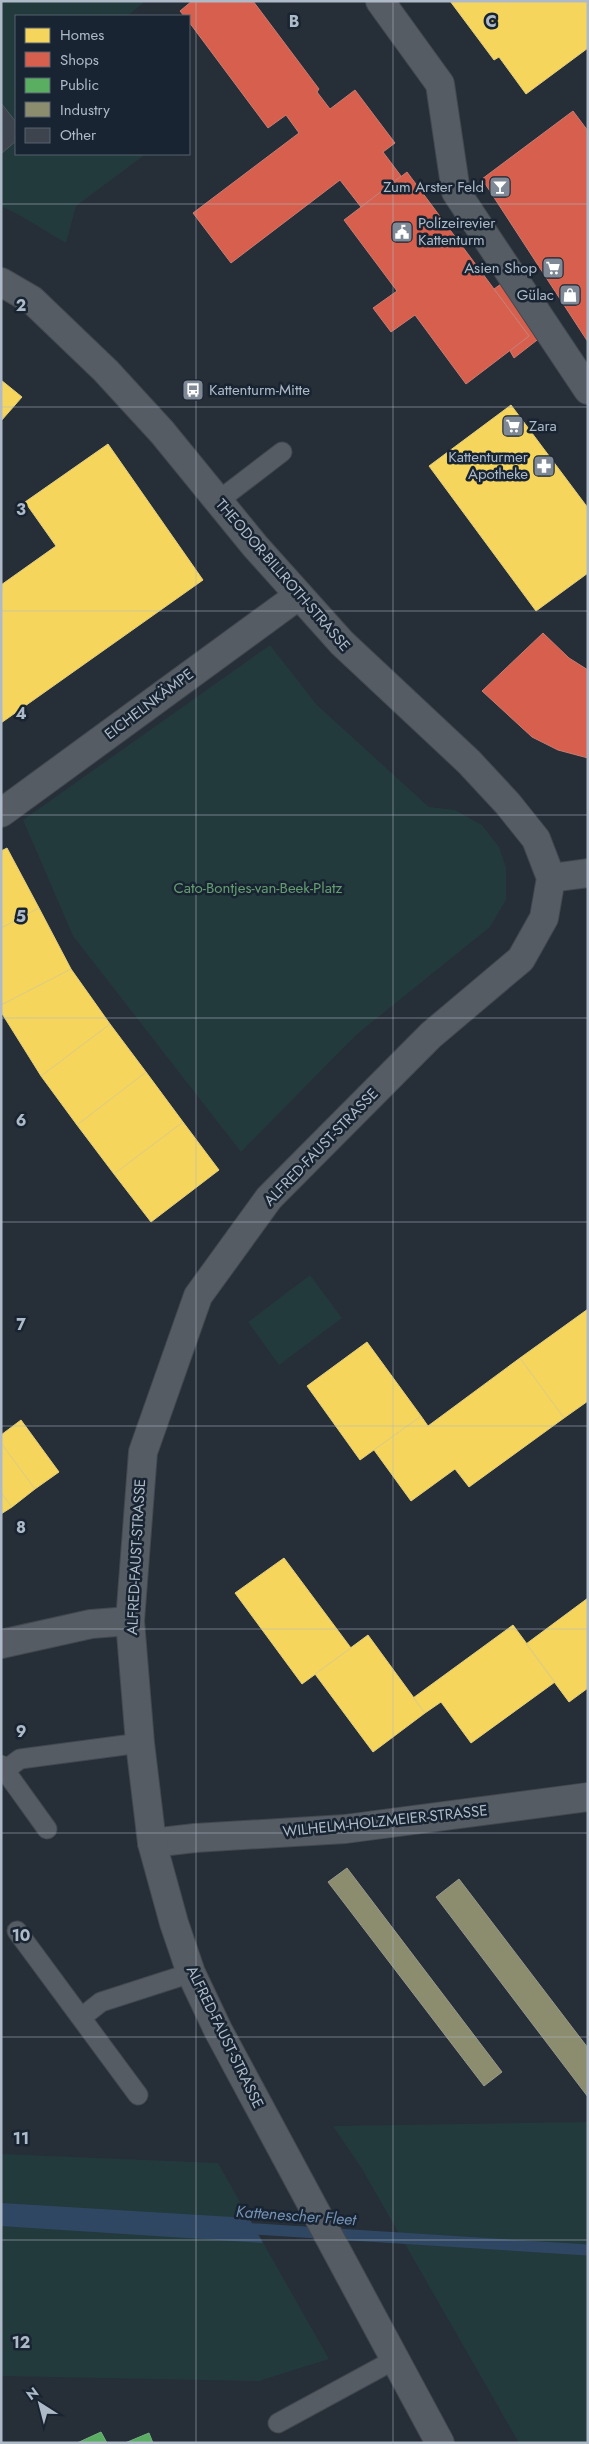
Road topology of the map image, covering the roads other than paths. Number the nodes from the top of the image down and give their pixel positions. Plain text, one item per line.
1 (380, 1) edge
2 (1, 282) edge
3 (588, 390) edge
4 (282, 452) dead end
5 (218, 501) junction
6 (298, 596) junction
7 (1, 813) edge
8 (588, 873) edge
9 (551, 878) junction
10 (130, 1621) junction
11 (1, 1644) edge
12 (140, 1743) junction
13 (3, 1767) edge
14 (588, 1797) edge
15 (47, 1829) dead end
16 (152, 1843) junction
17 (17, 1930) dead end
18 (192, 1973) junction
19 (82, 2017) junction
20 (138, 2095) dead end
21 (394, 2360) junction
22 (278, 2423) dead end
23 (440, 2443) edge

1 - 3 street
2 - 5 street, THEODOR-BILLROTH-STRASSE
4 - 5 lane
5 - 6 street, THEODOR-BILLROTH-STRASSE
6 - 7 street, EICHELNKÄMPE
6 - 9 street, THEODOR-BILLROTH-STRASSE
8 - 9 street
9 - 10 street, ALFRED-FAUST-STRASSE
10 - 11 street
10 - 12 street, ALFRED-FAUST-STRASSE
12 - 13 lane
12 - 16 street, ALFRED-FAUST-STRASSE
13 - 15 lane
14 - 16 street, WILHELM-HOLZMEIER-STRASSE
16 - 18 street, ALFRED-FAUST-STRASSE
17 - 19 lane
18 - 19 lane
18 - 21 street, ALFRED-FAUST-STRASSE
19 - 20 lane
21 - 22 lane
21 - 23 street, ALFRED-FAUST-STRASSE

